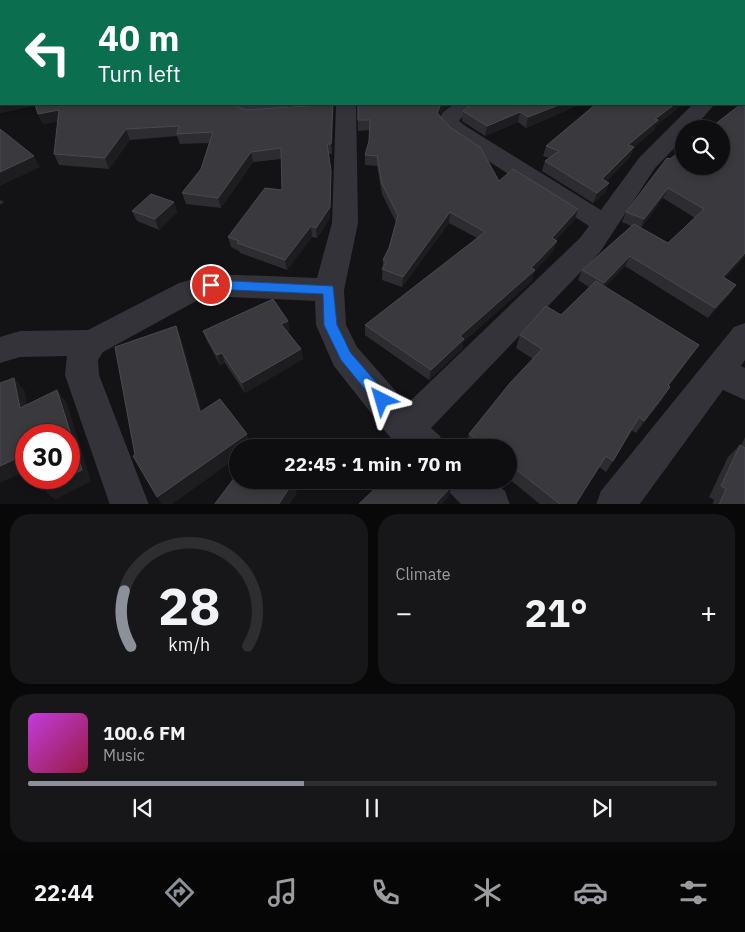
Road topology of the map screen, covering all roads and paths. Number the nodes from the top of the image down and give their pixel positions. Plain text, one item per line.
1 (244, 105) edge
2 (340, 105) edge
3 (467, 105) edge
4 (704, 105) edge
5 (299, 107) edge
6 (605, 224) junction
7 (329, 290) junction
8 (745, 336) edge
9 (92, 342) junction
10 (0, 350) edge
11 (732, 378) edge
12 (417, 438) edge
13 (474, 489) edge
14 (130, 504) edge
15 (491, 504) edge
16 (616, 504) edge

1 - 5 street
2 - 7 street
3 - 6 street
4 - 6 street
6 - 12 street
7 - 9 street
7 - 12 street
8 - 11 street
9 - 10 street
9 - 14 street
11 - 16 street
13 - 15 street

